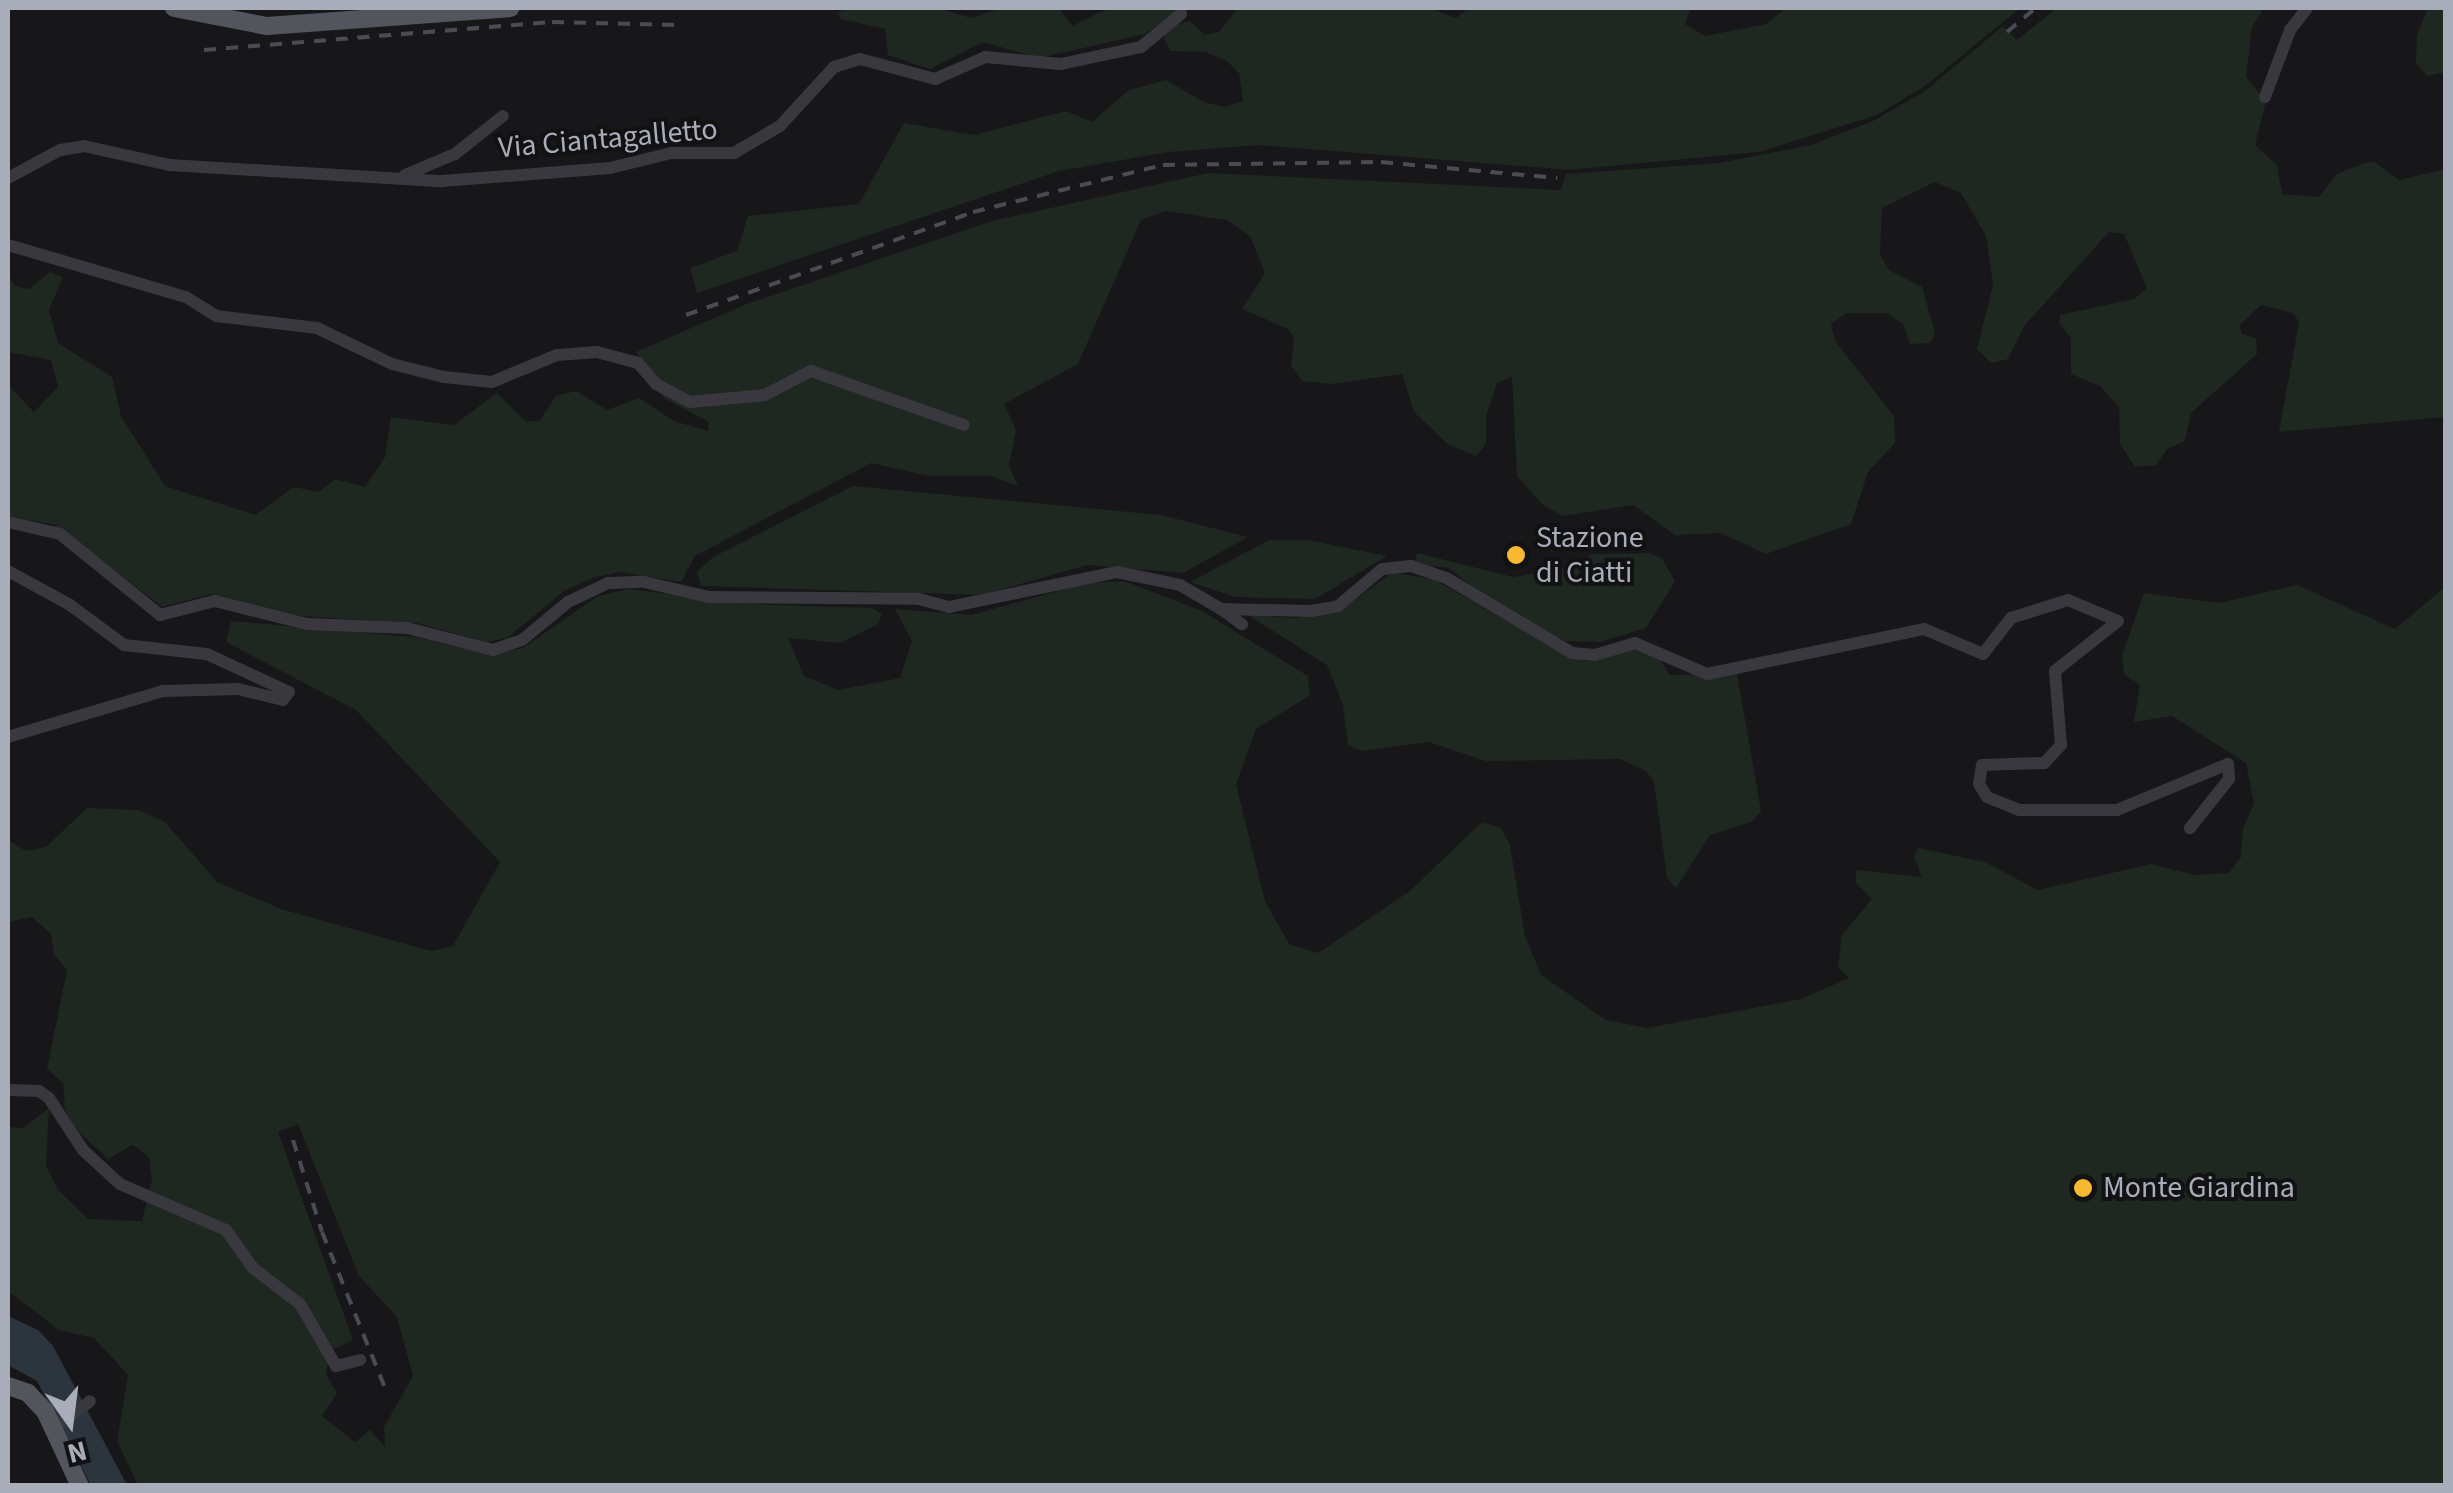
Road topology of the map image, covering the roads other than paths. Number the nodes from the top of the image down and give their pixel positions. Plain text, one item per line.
1 (174, 8) edge
2 (510, 8) edge
3 (2307, 8) edge
4 (1181, 14) dead end
5 (2265, 97) dead end
6 (503, 116) dead end
7 (402, 176) junction
8 (8, 178) edge
9 (8, 245) edge
10 (964, 425) dead end
11 (8, 522) edge
12 (8, 571) edge
13 (1221, 608) junction
14 (1242, 624) dead end
15 (8, 736) edge
16 (2190, 828) dead end
17 (8, 1090) edge
18 (360, 1360) dead end
19 (8, 1386) edge
20 (88, 1405) dead end
21 (57, 1426) junction
22 (80, 1486) edge

1 - 2 main road
3 - 5 street
4 - 7 street, Via Ciantagalletto
6 - 7 street, Via Ciantagalletto
7 - 8 street, Via Ciantagalletto
9 - 10 street
11 - 13 street
12 - 15 street
13 - 14 street
13 - 16 street
17 - 18 street
19 - 21 main road
20 - 21 street
21 - 22 main road

